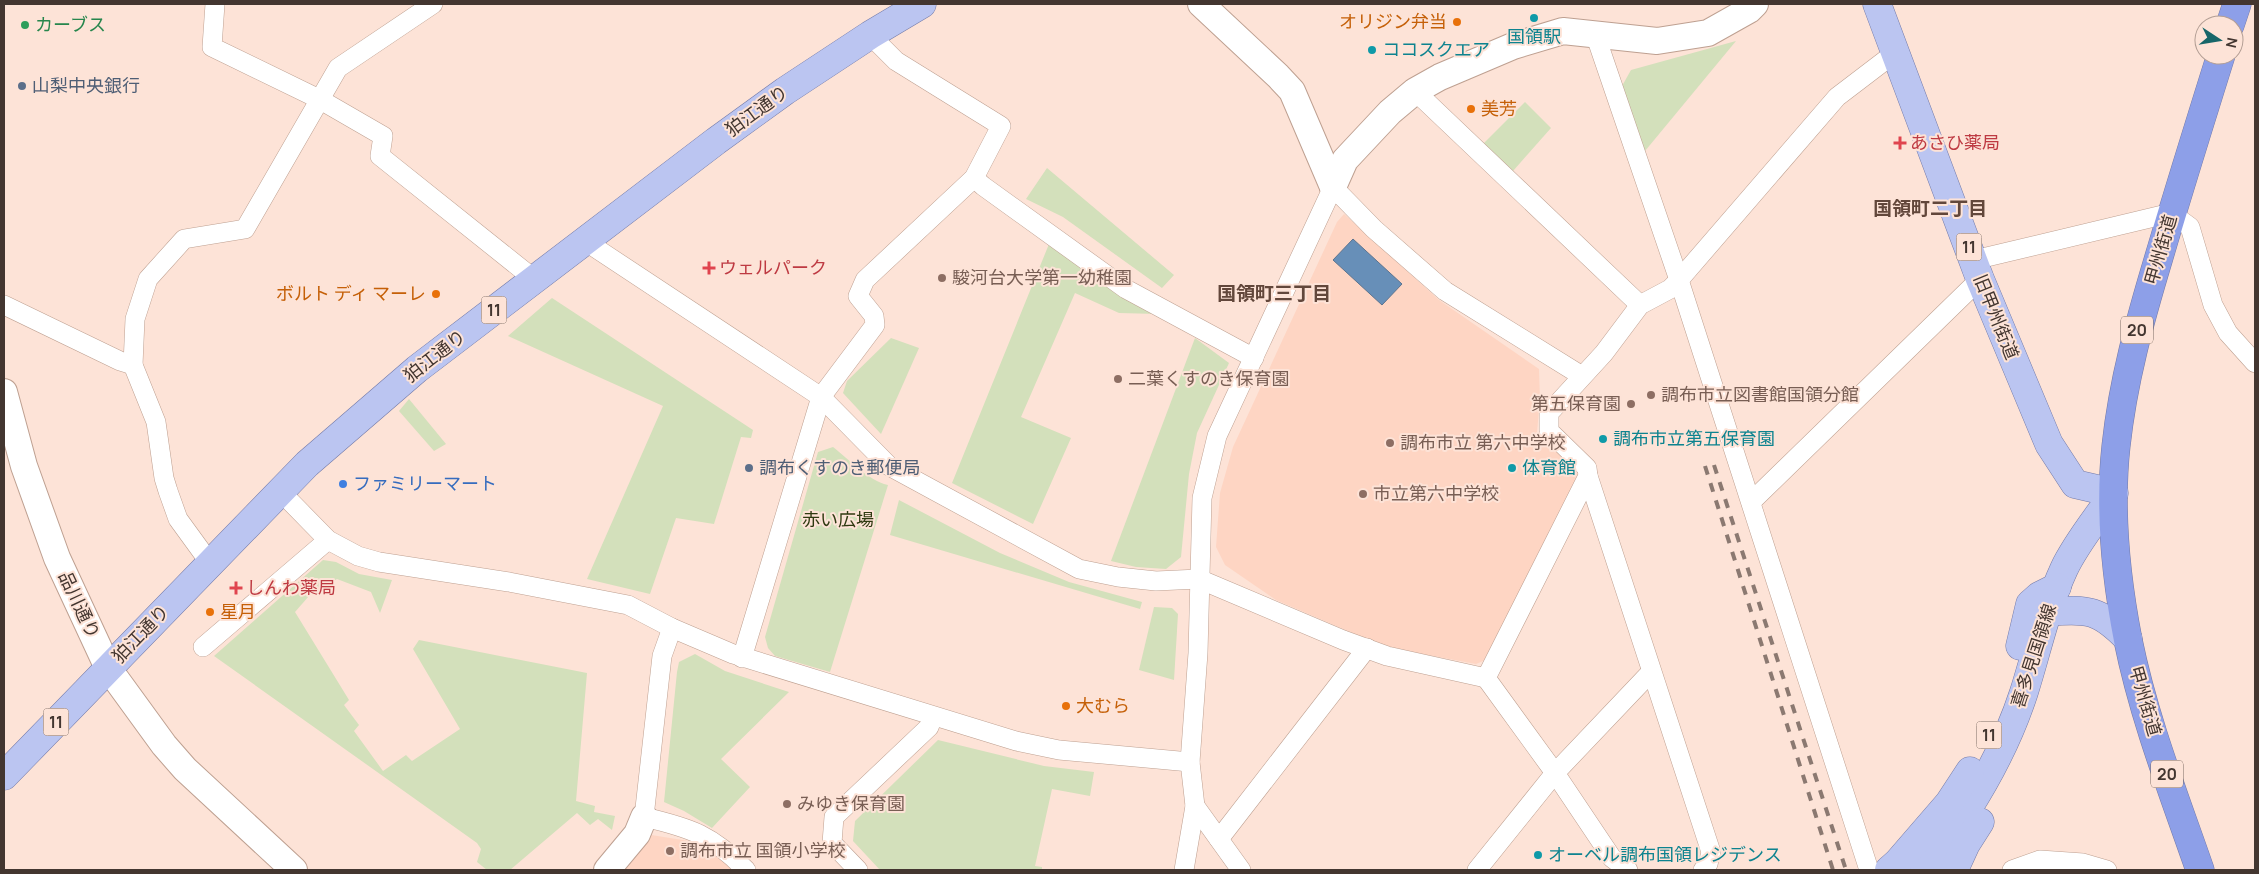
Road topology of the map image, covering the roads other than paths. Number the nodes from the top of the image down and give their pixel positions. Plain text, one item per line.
1 (215, 4) edge
2 (433, 4) edge
3 (922, 4) edge
4 (1201, 4) edge
5 (1756, 4) edge
6 (1877, 4) edge
7 (1595, 34) junction
8 (870, 35) junction
9 (1896, 52) junction
10 (2218, 65) edge
11 (1415, 91) junction
12 (319, 99) junction
13 (974, 178) junction
14 (1332, 187) junction
15 (2172, 213) junction
16 (585, 241) junction
17 (1977, 269) junction
18 (534, 279) junction
19 (1679, 280) junction
20 (4, 305) edge
21 (1640, 305) junction
22 (1254, 358) junction
23 (2255, 363) edge
24 (133, 365) junction
25 (1582, 376) junction
26 (4, 392) edge
27 (821, 397) junction
28 (1588, 476) junction
29 (280, 492) junction
30 (2114, 493) junction
31 (1751, 502) junction
32 (328, 540) junction
33 (210, 563) junction
34 (1199, 579) junction
35 (2052, 600) junction
36 (672, 628) junction
37 (2128, 639) junction
38 (202, 646) dead end
39 (1366, 648) junction
40 (742, 658) junction
41 (108, 668) junction
42 (1651, 672) junction
43 (1486, 678) junction
44 (933, 717) junction
45 (1190, 762) junction
46 (1555, 772) junction
47 (4, 776) edge
48 (1195, 806) junction
49 (644, 818) junction
50 (1217, 836) junction
51 (1188, 840) junction
52 (294, 870) edge
53 (607, 870) edge
54 (746, 870) edge
55 (858, 870) edge
56 (1184, 870) edge
57 (1241, 870) edge
58 (1477, 870) edge
59 (1628, 870) edge
60 (1703, 870) edge
61 (1870, 870) edge
62 (1889, 870) edge
63 (1924, 870) edge
64 (1954, 870) edge
65 (2012, 870) edge
66 (2107, 870) edge
67 (2200, 870) edge

1 - 12 street
2 - 12 street
3 - 8 main road, 狛江通り / 11
4 - 14 street
5 - 7 street
6 - 9 main road, 旧甲州街道 / 11
7 - 11 street
7 - 19 street
8 - 13 street
8 - 16 main road, 狛江通り / 11
9 - 17 main road, 旧甲州街道 / 11
9 - 19 street
10 - 15 highway, 甲州街道 / 20
11 - 14 street
11 - 21 street
12 - 18 street
12 - 24 street
13 - 22 street
13 - 27 street
14 - 22 street
14 - 25 street
15 - 17 street
15 - 23 street
15 - 30 highway, 甲州街道 / 20
16 - 18 main road, 狛江通り / 11
16 - 27 street
17 - 30 main road, 旧甲州街道 / 11
17 - 31 street
18 - 29 main road, 狛江通り / 11
19 - 21 street
19 - 31 street
20 - 24 street
21 - 25 street
22 - 34 street
24 - 33 street
25 - 28 street
26 - 41 street, 品川通り
27 - 34 street
27 - 40 street
28 - 42 street
28 - 43 street
29 - 32 street
29 - 33 main road, 狛江通り / 11
30 - 35 main road, 喜多見国領線 / 11
30 - 37 highway, 甲州街道 / 20
31 - 61 street
32 - 36 street
32 - 38 street
33 - 41 main road, 狛江通り / 11
34 - 39 street
34 - 45 street
35 - 37 main road
35 - 62 main road, 11
35 - 63 main road, 喜多見国領線 / 11
35 - 64 main road
36 - 40 street
36 - 49 street
37 - 67 highway, 甲州街道 / 20
39 - 43 street
39 - 50 street
40 - 44 street
41 - 47 main road, 狛江通り / 11
41 - 52 street, 品川通り
42 - 46 street
42 - 60 street
43 - 46 street
44 - 45 street
44 - 55 street
45 - 48 street
46 - 58 street
46 - 59 street
48 - 50 street
48 - 51 street
49 - 53 street
49 - 54 street
50 - 51 street
50 - 57 street
51 - 56 street
65 - 66 street

